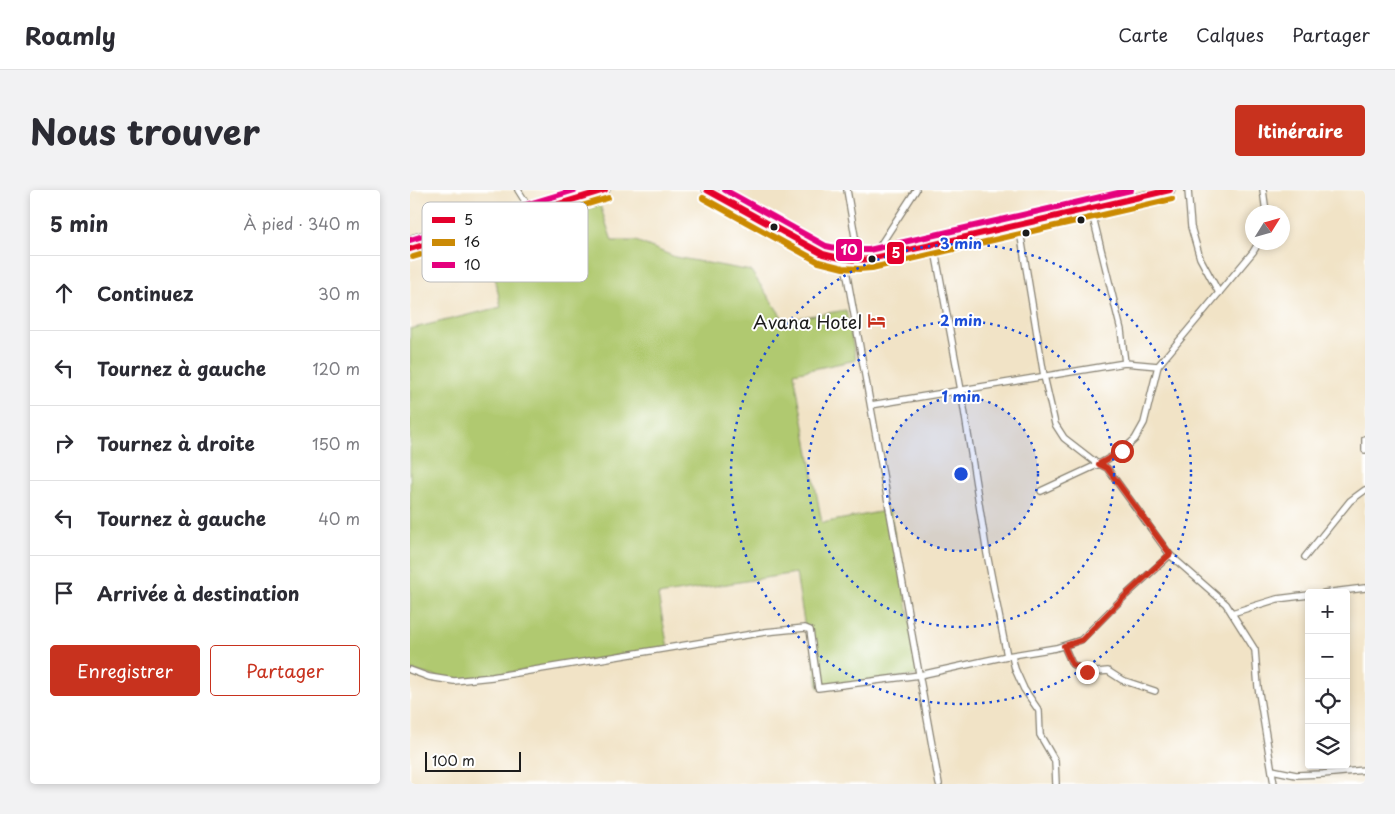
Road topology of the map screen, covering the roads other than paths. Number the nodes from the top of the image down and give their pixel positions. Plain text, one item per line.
1 (518, 190) edge
2 (605, 190) edge
3 (707, 190) edge
4 (847, 190) edge
5 (916, 190) edge
6 (1170, 190) edge
7 (1188, 190) edge
8 (1262, 190) edge
9 (573, 191) edge
10 (1129, 195) edge
11 (526, 202) edge
12 (540, 202) edge
13 (565, 202) edge
14 (1265, 205) edge
15 (1091, 209) junction
16 (1019, 225) junction
17 (422, 245) edge
18 (934, 245) junction
19 (410, 249) edge
20 (1254, 250) edge
21 (872, 258) junction
22 (844, 259) junction
23 (859, 260) junction
24 (1219, 293) junction
25 (1125, 363) junction
26 (1158, 366) junction
27 (1044, 376) junction
28 (961, 390) junction
29 (871, 405) junction
30 (1365, 439) edge
31 (1365, 450) edge
32 (1099, 464) junction
33 (1365, 490) edge
34 (1041, 491) dead end
35 (1170, 554) junction
36 (1305, 557) dead end
37 (1365, 588) edge
38 (1350, 590) edge
39 (1305, 596) edge
40 (1232, 613) junction
41 (1064, 646) junction
42 (1010, 656) junction
43 (410, 670) edge
44 (920, 675) junction
45 (1155, 691) dead end
46 (1272, 770) junction
47 (1365, 770) edge
48 (939, 784) edge
49 (1056, 784) edge
50 (1274, 784) edge

1 - 11 street
2 - 13 main road
3 - 22 main road
4 - 23 street
5 - 21 street
6 - 10 main road
7 - 24 street
8 - 14 street
9 - 12 main road
10 - 15 main road
15 - 16 main road
15 - 25 street
16 - 18 main road
16 - 27 street
17 - 19 main road
18 - 21 main road
18 - 28 street
20 - 24 street
21 - 23 main road
22 - 23 main road
22 - 29 street
24 - 26 street
25 - 26 street
25 - 27 street
26 - 32 street
27 - 28 street
27 - 32 street
28 - 29 street
28 - 42 street
29 - 44 street
30 - 31 street
32 - 34 street
32 - 35 street
33 - 36 street
35 - 40 street
35 - 41 street
37 - 38 street
39 - 40 street
40 - 46 street
41 - 42 street
41 - 45 street
42 - 44 street
42 - 49 street
43 - 44 street
44 - 48 street
46 - 47 street
46 - 50 street

